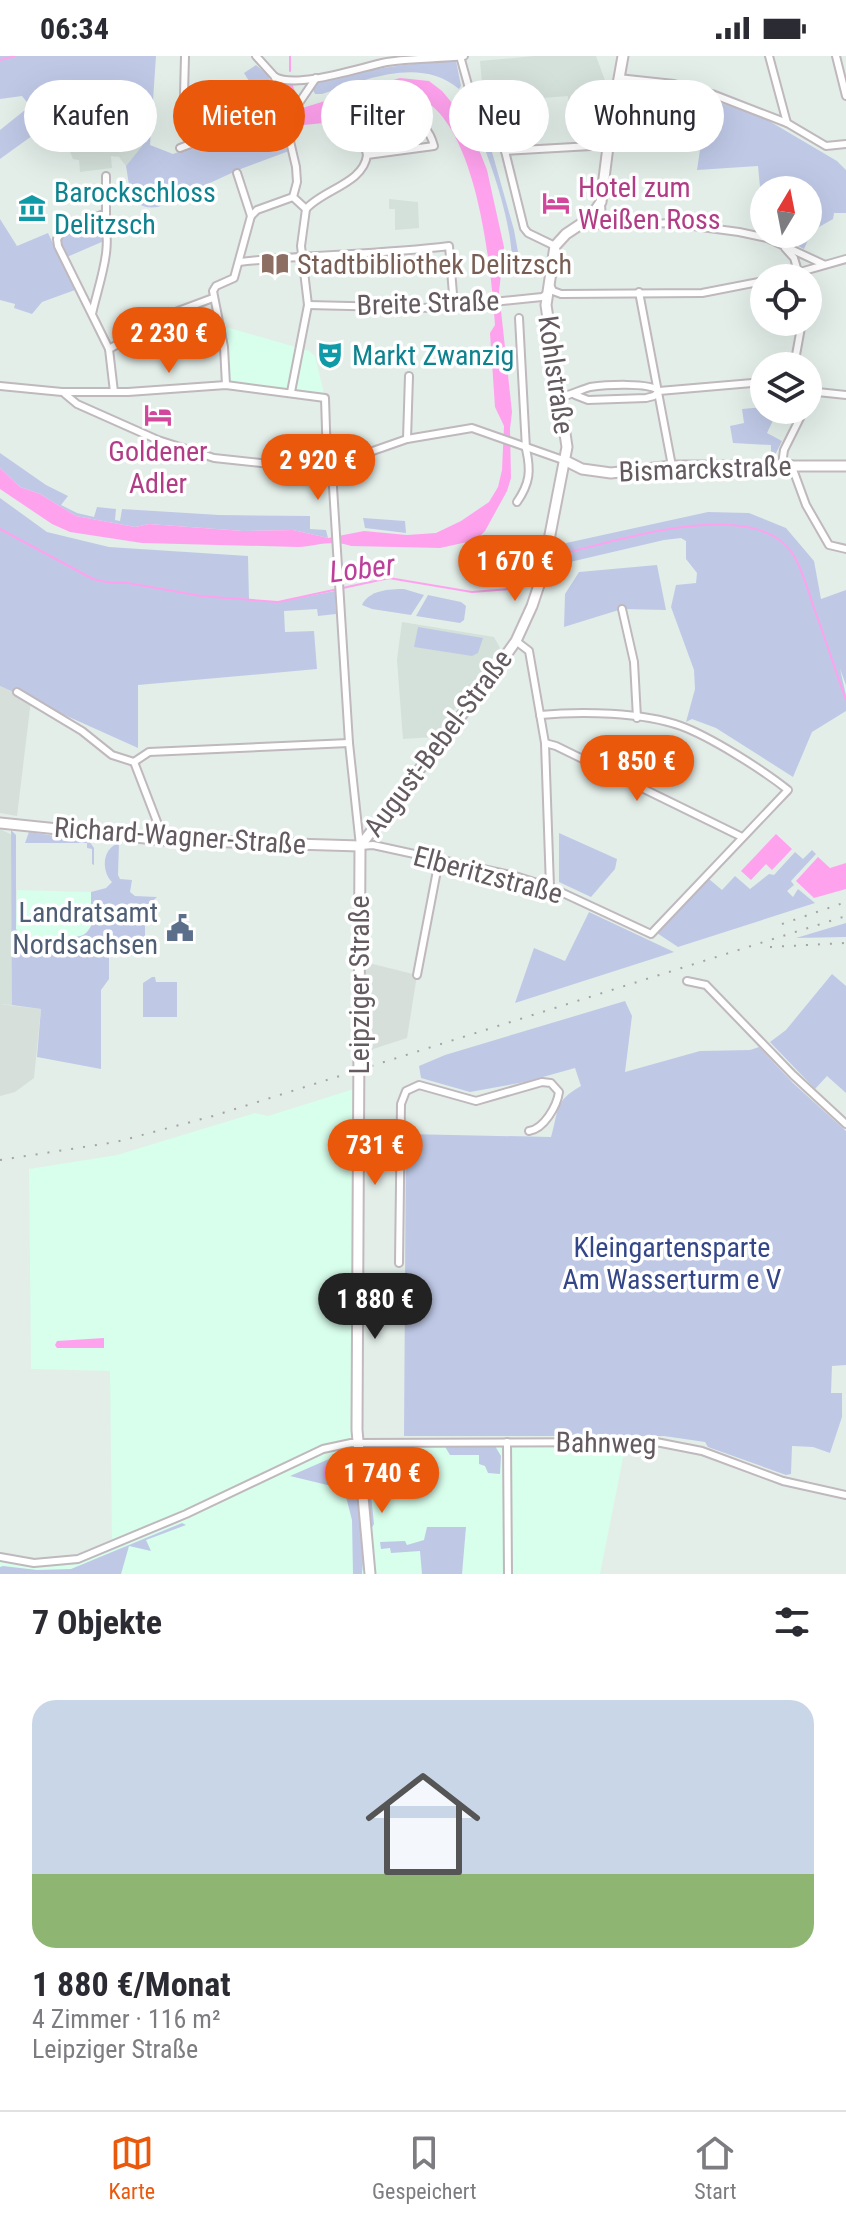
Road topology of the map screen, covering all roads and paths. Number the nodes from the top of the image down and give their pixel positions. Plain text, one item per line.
1 (185, 56) edge
2 (256, 56) edge
3 (461, 56) edge
4 (623, 56) edge
5 (769, 56) edge
6 (836, 56) edge
7 (275, 77) junction
8 (316, 78) junction
9 (618, 78) joint
10 (184, 80) edge
11 (276, 80) edge
12 (285, 80) joint
13 (467, 80) edge
14 (305, 92) edge
15 (846, 96) edge
16 (787, 123) junction
17 (846, 144) edge
18 (292, 152) edge
19 (505, 152) edge
20 (608, 152) edge
21 (367, 155) junction
22 (237, 173) dead end
23 (106, 176) dead end
24 (293, 197) junction
25 (601, 202) junction
26 (306, 209) junction
27 (251, 216) junction
28 (586, 222) junction
29 (106, 224) junction
30 (611, 224) junction
31 (750, 235) edge
32 (555, 246) junction
33 (784, 248) edge
34 (787, 248) edge
35 (302, 255) junction
36 (846, 259) edge
37 (239, 262) junction
38 (796, 264) edge
39 (823, 264) joint
40 (549, 282) junction
41 (750, 284) edge
42 (639, 292) junction
43 (547, 294) junction
44 (213, 298) junction
45 (308, 305) junction
46 (454, 306) junction
47 (92, 314) junction
48 (519, 318) dead end
49 (109, 349) junction
50 (409, 376) dead end
51 (750, 383) edge
52 (226, 385) junction
53 (0, 386) edge
54 (659, 391) junction
55 (62, 392) junction
56 (114, 392) junction
57 (291, 392) junction
58 (822, 393) edge
59 (575, 395) junction
60 (846, 395) edge
61 (560, 397) junction
62 (797, 424) edge
63 (407, 439) junction
64 (526, 449) junction
65 (566, 461) junction
66 (787, 464) junction
67 (330, 466) junction
68 (672, 466) junction
69 (846, 466) edge
70 (517, 502) dead end
71 (846, 549) edge
72 (622, 609) dead end
73 (516, 641) junction
74 (17, 692) dead end
75 (540, 715) junction
76 (637, 718) junction
77 (349, 743) junction
78 (545, 743) junction
79 (134, 762) junction
80 (0, 823) edge
81 (742, 837) junction
82 (164, 840) junction
83 (360, 846) junction
84 (439, 860) junction
85 (550, 887) junction
86 (417, 975) dead end
87 (687, 981) dead end
88 (846, 1124) edge
89 (529, 1131) dead end
90 (399, 1263) dead end
91 (507, 1442) junction
92 (358, 1443) junction
93 (846, 1495) edge
94 (0, 1557) edge
95 (370, 1574) edge
96 (508, 1574) edge

1 - 10 street
2 - 7 street
3 - 8 street
3 - 13 street
4 - 9 street
5 - 16 street
6 - 15 street
7 - 11 street
7 - 12 street
8 - 12 street
8 - 14 street
9 - 16 street
16 - 17 street
18 - 24 street
19 - 32 street
20 - 25 street
21 - 21 street
21 - 26 street
22 - 27 street
23 - 29 street
24 - 26 street
24 - 27 street
25 - 28 street
25 - 30 street
26 - 35 street
27 - 37 street
28 - 30 street
28 - 32 street
29 - 47 street
29 - 47 street
30 - 31 street
32 - 40 street, Kohlstraße
33 - 38 street
34 - 39 street
35 - 37 street
35 - 45 street
35 - 46 street
36 - 39 street
37 - 44 street
40 - 42 street
40 - 43 street, Kohlstraße
41 - 42 street
42 - 54 street
43 - 46 street, Breite Straße
43 - 61 street, Kohlstraße
44 - 49 street
44 - 52 street
45 - 46 street, Breite Straße
45 - 57 street
47 - 49 street
48 - 64 street
49 - 56 street
50 - 63 street
51 - 54 street
52 - 56 street
52 - 57 street
53 - 55 street
54 - 59 street
54 - 59 street
54 - 68 street
55 - 56 street
55 - 67 street
57 - 67 street, Leipziger Straße
58 - 60 street
59 - 61 street
61 - 65 street, Kohlstraße
62 - 66 street
63 - 64 street
63 - 67 street
64 - 65 street
64 - 70 street
65 - 68 street, Bismarckstraße
65 - 73 street, Kohlstraße
66 - 68 street, Bismarckstraße
66 - 69 street, Bismarckstraße
66 - 71 street
67 - 77 street, Leipziger Straße
72 - 76 street
73 - 75 street
73 - 83 street, August-Bebel-Straße
74 - 79 street
75 - 76 street
75 - 78 street
76 - 81 street, Elberitzstraße
77 - 79 street
77 - 83 street, Leipziger Straße
78 - 81 street
78 - 85 street
79 - 82 street
80 - 82 street, Richard-Wagner-Straße
81 - 85 street, Elberitzstraße
82 - 83 street, Richard-Wagner-Straße
83 - 84 street, Elberitzstraße
83 - 92 street, Leipziger Straße
84 - 85 street, Elberitzstraße
84 - 86 street
87 - 88 street
89 - 90 street
91 - 92 street, Bahnweg
91 - 93 street, Bahnweg
91 - 96 street
92 - 94 street, Bahnweg
92 - 95 street, Leipziger Straße

